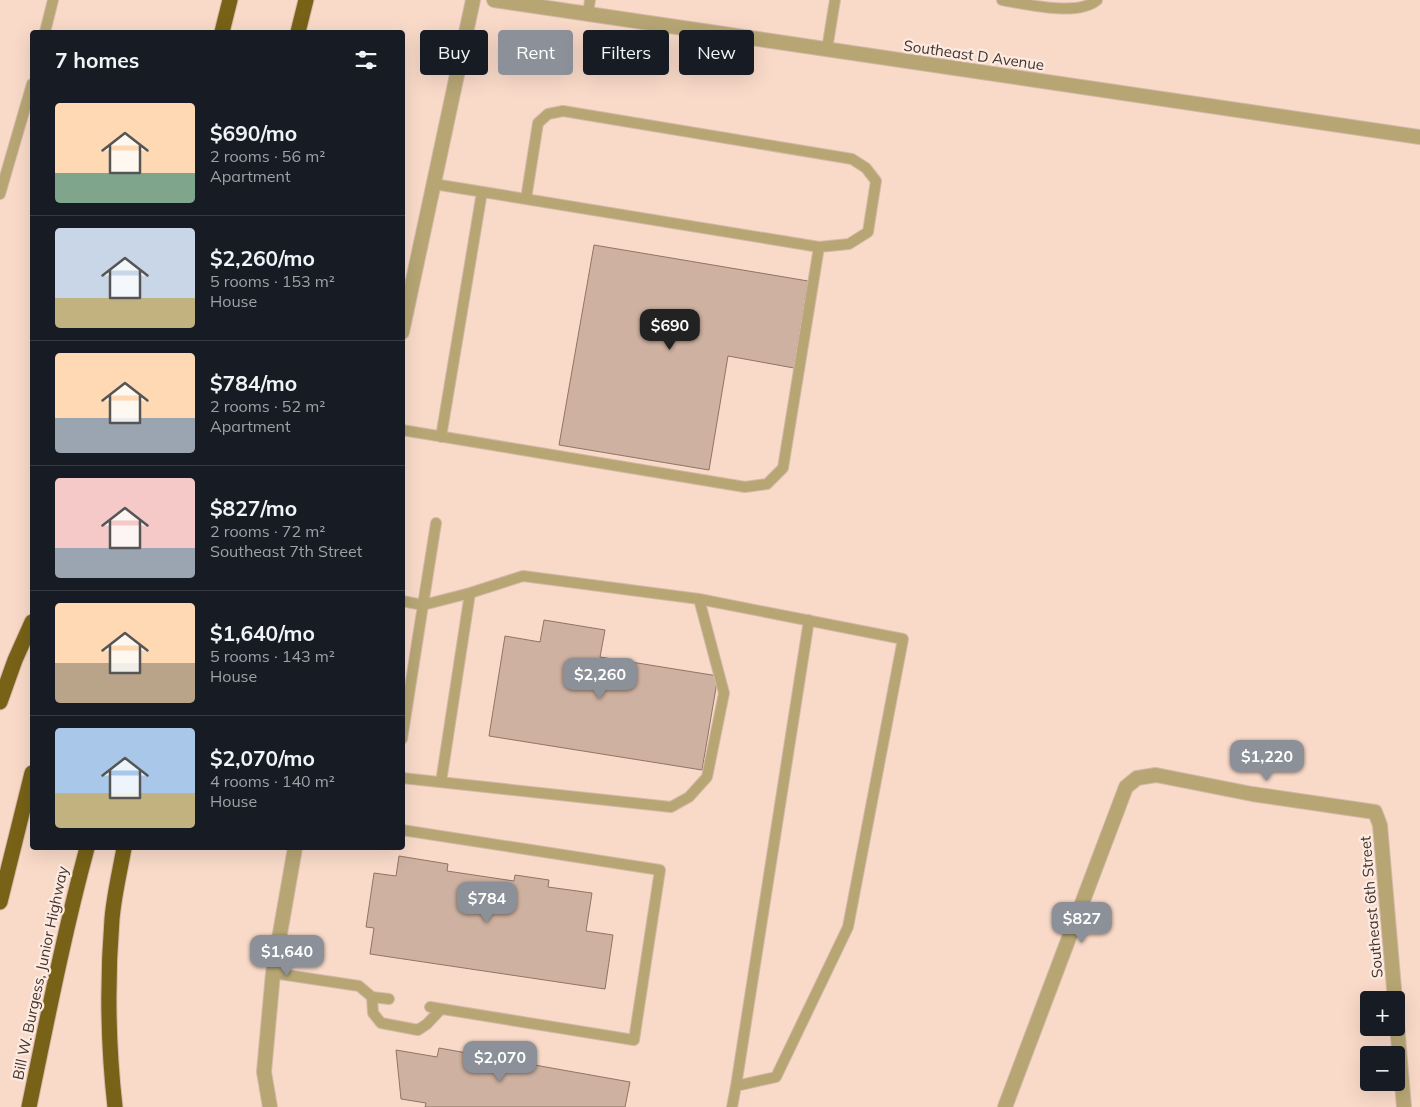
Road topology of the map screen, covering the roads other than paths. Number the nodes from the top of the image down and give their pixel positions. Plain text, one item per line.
1 (53, 0) edge
2 (230, 0) edge
3 (306, 0) edge
4 (473, 0) edge
5 (494, 0) edge
6 (834, 0) edge
7 (1002, 0) edge
8 (1097, 0) edge
9 (589, 7) edge
10 (46, 30) edge
11 (222, 30) edge
12 (298, 30) edge
13 (827, 49) junction
14 (30, 91) edge
15 (1420, 137) edge
16 (434, 184) junction
17 (482, 192) junction
18 (0, 194) edge
19 (526, 199) junction
20 (819, 247) junction
21 (405, 318) edge
22 (405, 431) edge
23 (441, 437) junction
24 (436, 523) dead end
25 (470, 593) junction
26 (699, 599) junction
27 (405, 602) edge
28 (423, 605) junction
29 (809, 620) junction
30 (30, 626) edge
31 (0, 702) edge
32 (405, 720) edge
33 (405, 778) edge
34 (30, 781) edge
35 (441, 782) junction
36 (405, 830) edge
37 (86, 850) edge
38 (124, 850) edge
39 (294, 850) edge
40 (0, 902) edge
41 (273, 973) junction
42 (1394, 991) edge
43 (372, 997) junction
44 (389, 999) dead end
45 (430, 1007) dead end
46 (441, 1008) junction
47 (1398, 1036) edge
48 (736, 1086) junction
49 (30, 1107) edge
50 (115, 1107) edge
51 (270, 1107) edge
52 (732, 1107) edge
53 (1005, 1107) edge
54 (1404, 1107) edge

1 - 10 lane
2 - 11 highway
3 - 12 highway
4 - 16 street
5 - 9 street, Southeast D Avenue
6 - 13 lane
7 - 8 lane
9 - 13 street, Southeast D Avenue
13 - 15 street, Southeast D Avenue
14 - 18 lane
16 - 17 lane
16 - 21 street
17 - 19 lane
17 - 23 lane
19 - 20 lane
19 - 20 lane
20 - 23 lane
22 - 23 lane
24 - 28 lane
25 - 26 lane
25 - 28 lane
25 - 35 lane
26 - 29 lane
26 - 35 lane
27 - 28 lane
28 - 32 lane
29 - 48 lane
29 - 48 lane
30 - 31 highway
33 - 35 lane
34 - 40 highway
36 - 46 lane
37 - 49 highway, Bill W. Burgess, Junior Highway
38 - 50 highway
39 - 41 street
41 - 43 lane
41 - 51 street
42 - 53 street, Southeast 6th Street
43 - 44 lane
43 - 46 lane
45 - 46 lane
47 - 54 street
48 - 52 lane

